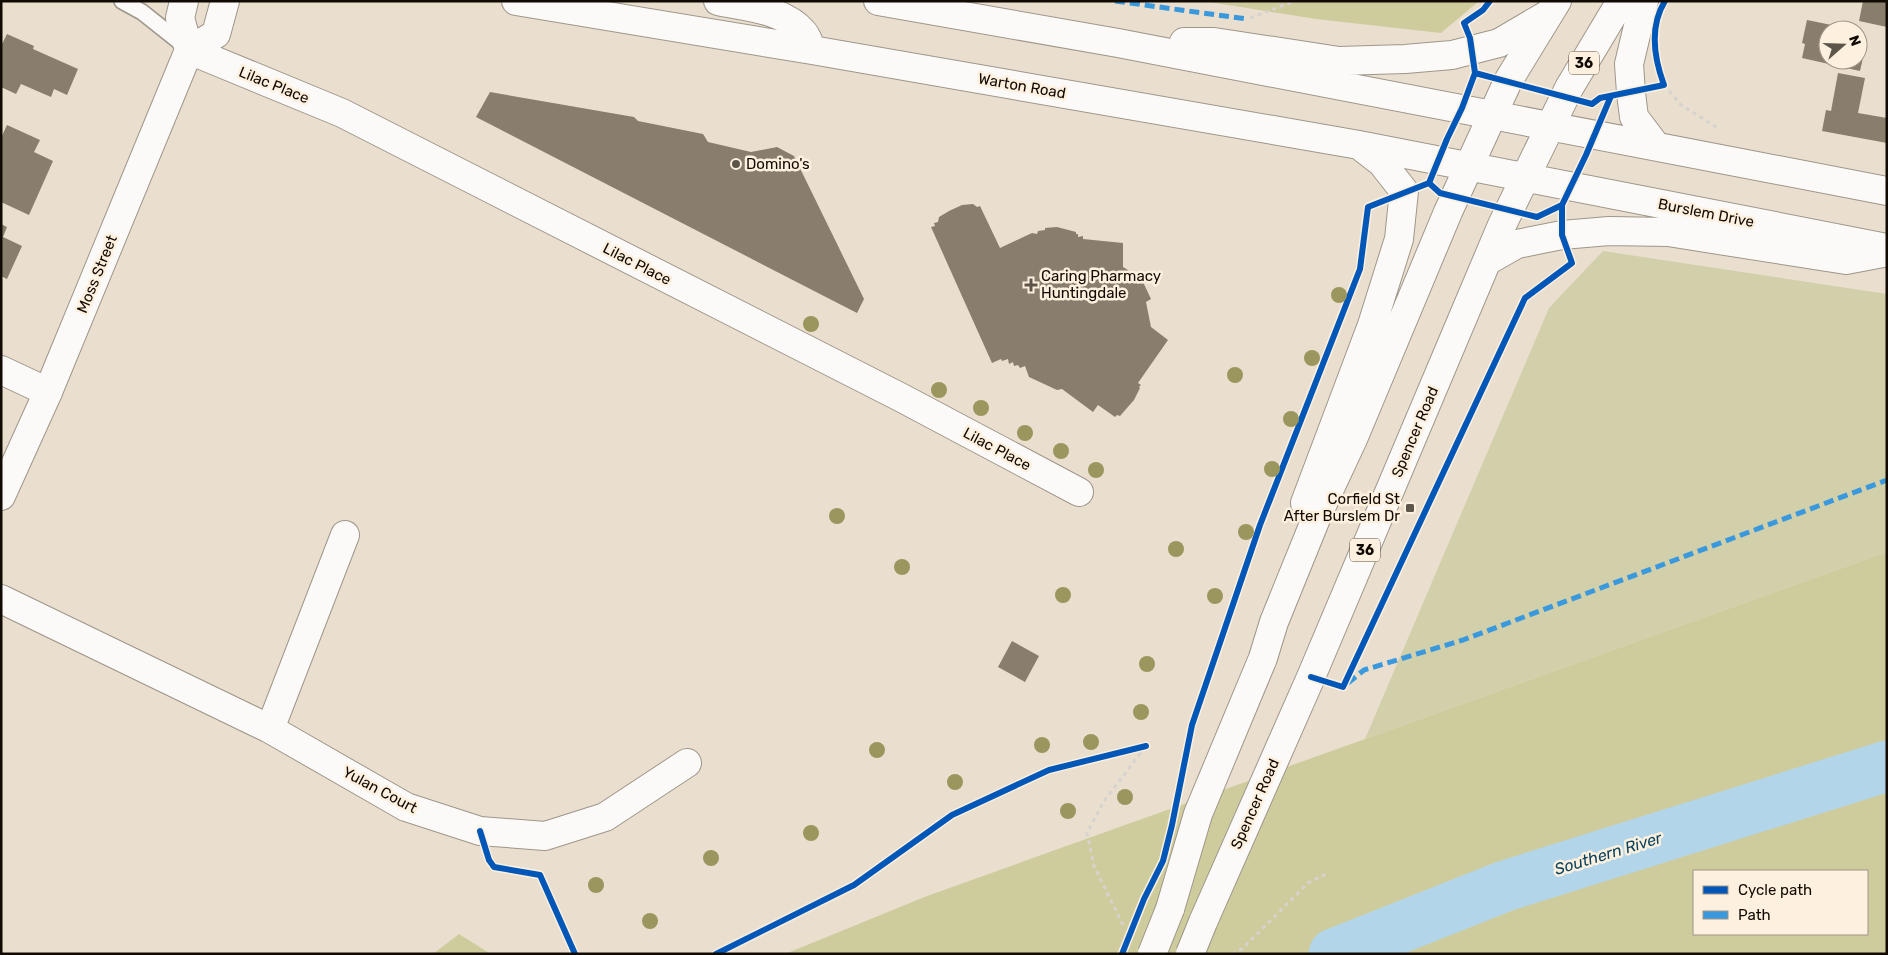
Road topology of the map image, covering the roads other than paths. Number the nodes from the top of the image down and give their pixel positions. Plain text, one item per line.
1 (122, 1) edge
2 (184, 1) edge
3 (224, 1) edge
4 (718, 1) edge
5 (878, 1) edge
6 (1621, 1) edge
7 (1644, 1) edge
8 (523, 2) edge
9 (1553, 7) edge
10 (1118, 43) junction
11 (189, 50) junction
12 (812, 50) junction
13 (1493, 114) junction
14 (1551, 126) junction
15 (1359, 145) junction
16 (1656, 146) junction
17 (1469, 167) junction
18 (1526, 178) junction
19 (1887, 191) edge
20 (1887, 248) edge
21 (1887, 252) edge
22 (1488, 261) junction
23 (1, 370) edge
24 (48, 392) junction
25 (1079, 492) dead end
26 (1, 496) edge
27 (345, 535) dead end
28 (1, 598) edge
29 (1274, 622) junction
30 (270, 729) junction
31 (687, 763) dead end
32 (1152, 954) edge
33 (1190, 954) edge

1 - 11 lane
2 - 11 main road
3 - 11 main road
4 - 12 main road
5 - 10 main road
6 - 14 main road, Spencer Road / 36
7 - 16 main road
8 - 12 main road, Warton Road
9 - 10 main road
9 - 13 main road
10 - 13 main road
11 - 24 main road, Moss Street
11 - 25 main road, Lilac Place
12 - 15 main road, Warton Road
13 - 14 main road
13 - 17 main road
14 - 16 main road
14 - 18 main road, Spencer Road / 36
15 - 17 main road, Warton Road
15 - 29 main road
16 - 19 main road
17 - 18 main road, Warton Road
17 - 29 main road
18 - 20 main road, Burslem Drive
18 - 22 main road, Spencer Road / 36
21 - 22 main road
22 - 33 main road, Spencer Road / 36, bridge
23 - 24 main road
24 - 26 main road, Moss Street
27 - 30 main road
28 - 30 main road, Yulan Court
29 - 32 main road, bridge
30 - 31 main road, Yulan Court

